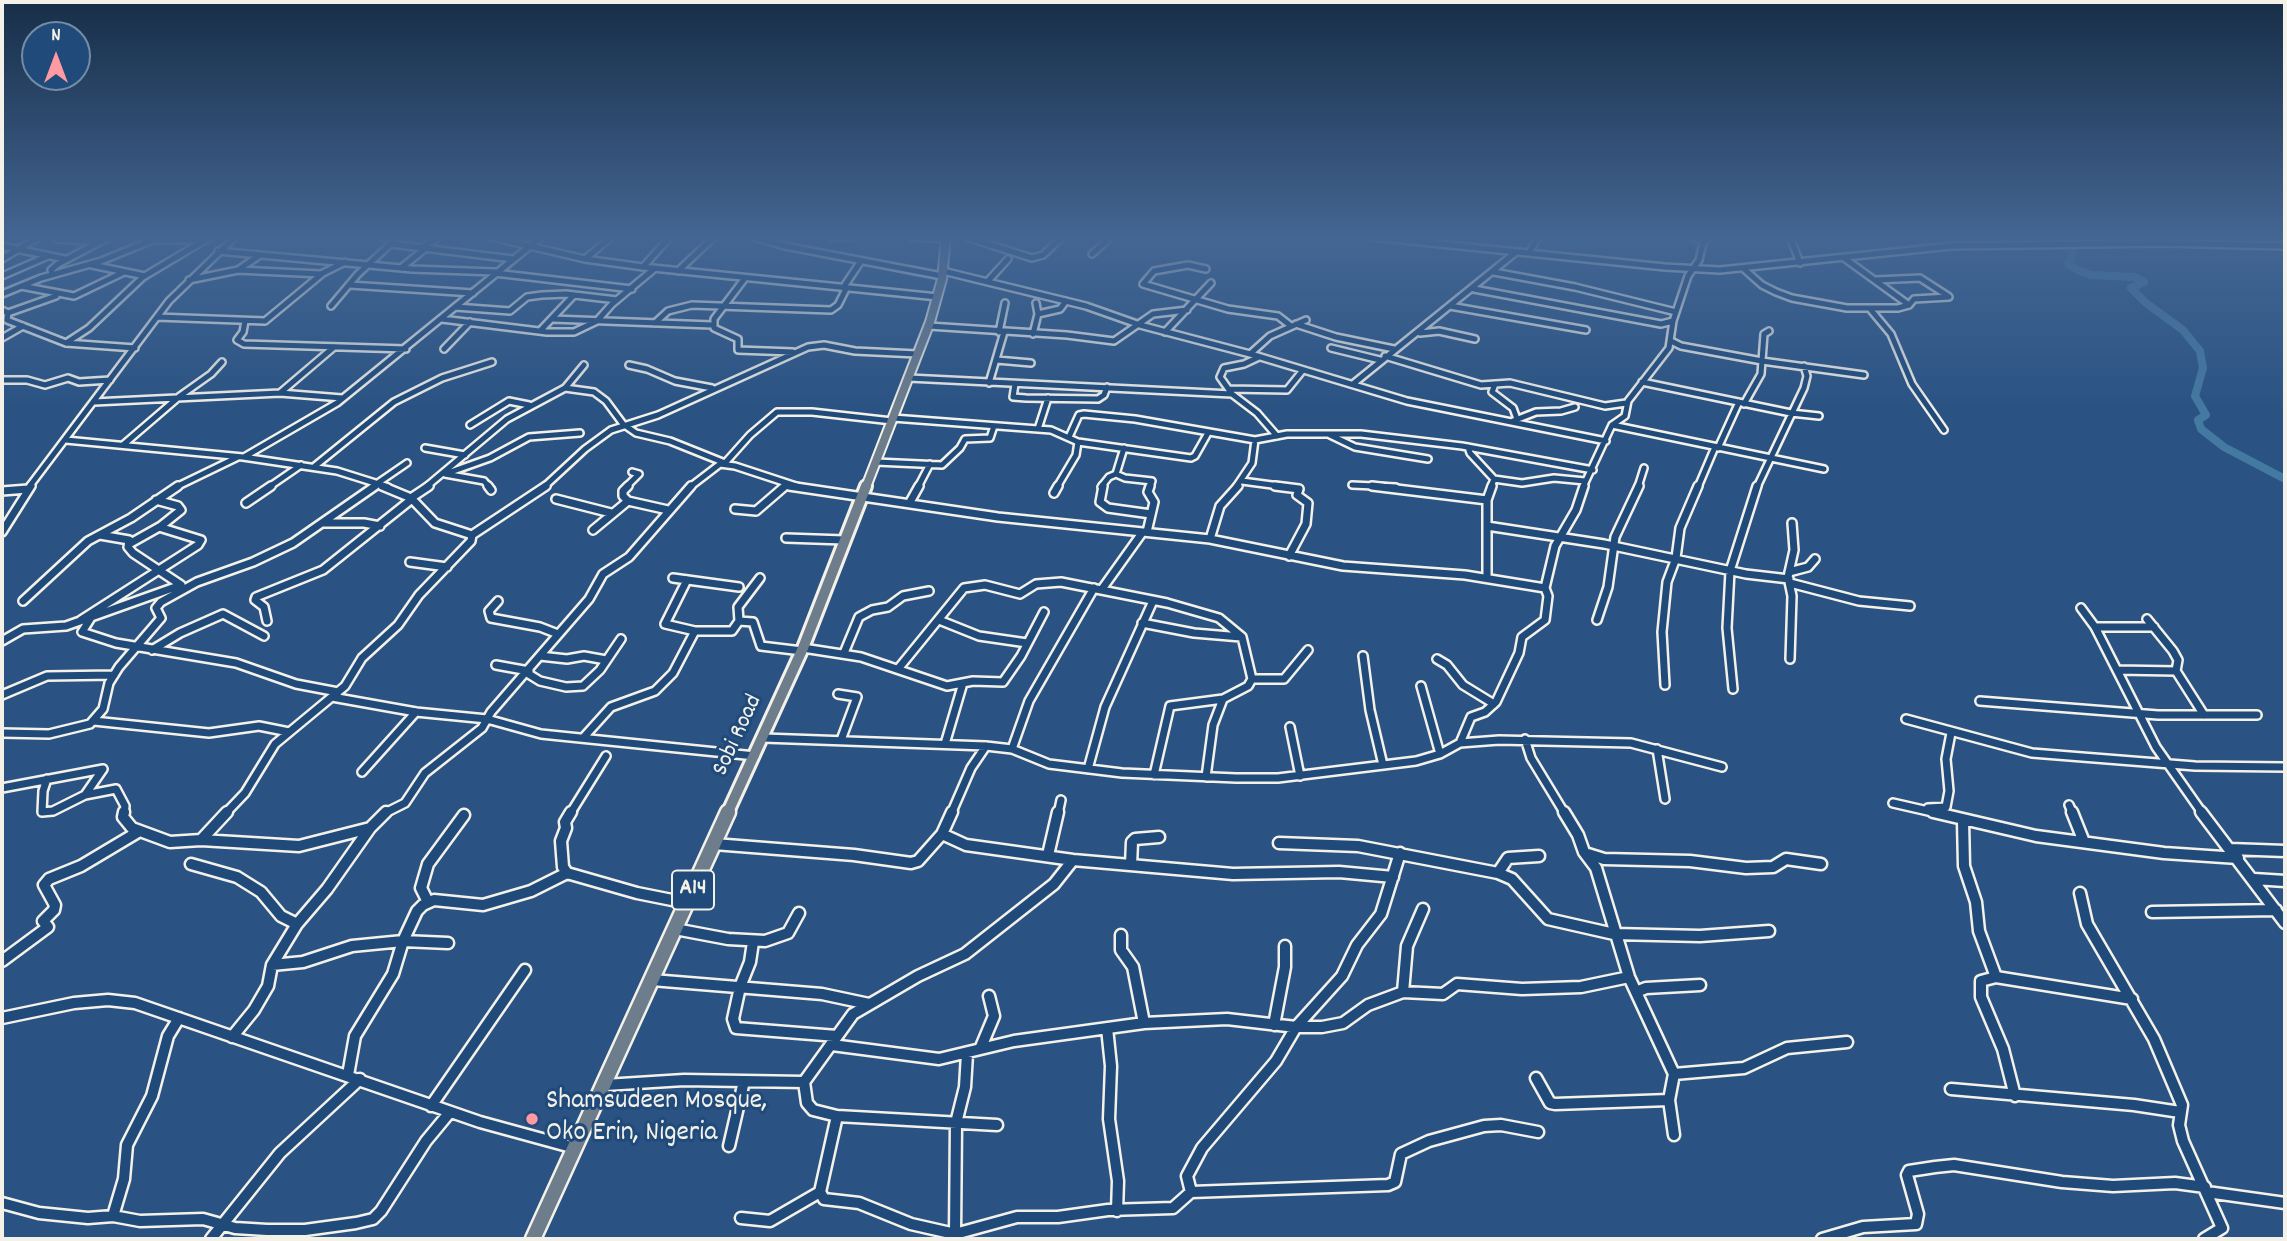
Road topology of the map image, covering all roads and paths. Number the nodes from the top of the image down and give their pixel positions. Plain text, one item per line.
1 (61, 295) joint
2 (79, 295) edge
3 (125, 295) edge
4 (176, 295) edge
5 (294, 295) edge
6 (341, 295) edge
7 (471, 295) edge
8 (574, 295) junction
9 (624, 295) edge
10 (733, 295) edge
11 (842, 295) edge
12 (916, 295) edge
13 (1040, 295) edge
14 (1177, 295) edge
15 (1201, 295) edge
16 (1466, 295) edge
17 (1506, 295) edge
18 (1607, 295) edge
19 (1682, 295) edge
20 (1784, 295) edge
21 (1895, 295) edge
22 (1946, 295) edge
23 (938, 297) joint
24 (618, 300) junction
25 (1196, 300) junction
26 (1066, 302) junction
27 (1005, 303) dead end
28 (1036, 303) dead end
29 (727, 304) junction
30 (1909, 305) junction
31 (331, 306) dead end
32 (1450, 306) junction
33 (456, 307) junction
34 (1187, 310) junction
35 (1871, 310) junction
36 (5, 311) edge
37 (1676, 312) junction
38 (1038, 314) junction
39 (157, 317) junction
40 (441, 319) junction
41 (553, 319) junction
42 (1306, 320) dead end
43 (245, 321) junction
44 (597, 321) junction
45 (1673, 321) junction
46 (470, 322) junction
47 (655, 323) junction
48 (1661, 324) junction
49 (712, 325) junction
50 (1140, 325) junction
51 (1293, 325) junction
52 (23, 326) junction
53 (929, 326) junction
54 (1586, 330) dead end
55 (540, 331) junction
56 (1769, 331) dead end
57 (1001, 332) junction
58 (1165, 332) junction
59 (1415, 333) junction
60 (1033, 334) junction
61 (2, 338) edge
62 (1475, 339) dead end
63 (1670, 341) junction
64 (66, 344) junction
65 (334, 347) junction
66 (135, 348) junction
67 (1331, 348) dead end
68 (406, 349) junction
69 (444, 349) dead end
70 (1394, 349) junction
71 (793, 352) junction
72 (917, 354) junction
73 (1250, 354) junction
74 (1259, 357) junction
75 (1383, 358) junction
76 (997, 360) junction
77 (1762, 361) junction
78 (222, 362) dead end
79 (492, 362) dead end
80 (1031, 363) dead end
81 (584, 365) dead end
82 (629, 365) dead end
83 (1804, 366) junction
84 (1303, 370) junction
85 (1864, 376) dead end
86 (909, 378) junction
87 (2, 380) edge
88 (110, 380) junction
89 (1642, 382) junction
90 (989, 383) junction
91 (1015, 384) junction
92 (1353, 384) junction
93 (1494, 384) junction
94 (1107, 387) junction
95 (565, 388) junction
96 (712, 388) junction
97 (1231, 392) junction
98 (280, 393) junction
99 (180, 396) junction
100 (342, 398) junction
101 (1048, 398) junction
102 (94, 402) junction
103 (1626, 403) junction
104 (1742, 403) junction
105 (529, 405) junction
106 (1575, 407) dead end
107 (1791, 413) junction
108 (1819, 415) dead end
109 (892, 420) junction
110 (1515, 421) junction
111 (624, 424) junction
112 (470, 425) dead end
113 (1612, 425) junction
114 (994, 426) junction
115 (1038, 429) junction
116 (1944, 429) dead end
117 (580, 433) dead end
118 (1208, 433) junction
119 (1326, 434) junction
120 (1277, 436) junction
121 (1069, 437) junction
122 (66, 440) junction
123 (1255, 440) junction
124 (1078, 442) junction
125 (1602, 443) junction
126 (123, 445) junction
127 (1468, 447) junction
128 (425, 448) dead end
129 (1124, 448) junction
130 (1716, 448) junction
131 (465, 455) junction
132 (241, 457) junction
133 (1770, 458) junction
134 (1428, 459) dead end
135 (876, 462) junction
136 (407, 463) dead end
137 (725, 463) junction
138 (930, 464) junction
139 (301, 465) junction
140 (315, 466) junction
141 (1644, 468) dead end
142 (1824, 469) dead end
143 (1593, 470) junction
144 (632, 472) dead end
145 (445, 474) junction
146 (1116, 474) junction
147 (1494, 479) junction
148 (1242, 481) junction
149 (1585, 481) junction
150 (376, 483) junction
151 (786, 485) junction
152 (1352, 485) dead end
153 (28, 489) junction
154 (491, 490) dead end
155 (2, 491) edge
156 (1054, 493) dead end
157 (860, 496) junction
158 (411, 499) junction
159 (556, 499) dead end
160 (156, 500) junction
161 (1487, 500) junction
162 (628, 501) junction
163 (910, 502) junction
164 (246, 503) dead end
165 (735, 509) dead end
166 (668, 510) junction
167 (611, 513) junction
168 (1151, 514) junction
169 (322, 523) junction
170 (1792, 523) dead end
171 (380, 526) junction
172 (1488, 526) junction
173 (159, 527) junction
174 (593, 530) dead end
175 (2, 532) edge
176 (1144, 532) junction
177 (99, 534) junction
178 (472, 535) junction
179 (845, 537) junction
180 (786, 538) dead end
181 (1560, 538) junction
182 (1210, 539) junction
183 (130, 544) junction
184 (1613, 546) junction
185 (1289, 556) junction
186 (1676, 558) junction
187 (1815, 559) dead end
188 (410, 562) dead end
189 (447, 567) junction
190 (156, 570) junction
191 (1730, 571) junction
192 (673, 578) dead end
193 (760, 578) dead end
194 (1487, 578) junction
195 (1789, 578) junction
196 (687, 580) junction
197 (183, 586) junction
198 (739, 587) dead end
199 (1098, 588) junction
200 (1545, 588) junction
201 (929, 592) dead end
202 (23, 601) dead end
203 (498, 601) dead end
204 (1153, 601) junction
205 (1910, 606) dead end
206 (2081, 608) dead end
207 (1044, 612) dead end
208 (92, 616) junction
209 (2147, 619) dead end
210 (81, 620) junction
211 (939, 620) junction
212 (1597, 620) dead end
213 (267, 621) dead end
214 (739, 621) junction
215 (1142, 623) junction
216 (2095, 627) junction
217 (2154, 627) junction
218 (695, 631) junction
219 (558, 634) junction
220 (264, 636) dead end
221 (1242, 637) junction
222 (621, 639) dead end
223 (2, 640) edge
224 (1027, 643) junction
225 (138, 647) junction
226 (802, 649) junction
227 (152, 650) junction
228 (1308, 650) dead end
229 (844, 653) junction
230 (540, 656) junction
231 (1363, 656) dead end
232 (1437, 659) dead end
233 (1790, 659) dead end
234 (606, 660) junction
235 (496, 665) dead end
236 (898, 669) junction
237 (2118, 670) junction
238 (2176, 671) junction
239 (528, 672) junction
240 (114, 675) junction
241 (1252, 679) junction
242 (963, 683) junction
243 (1421, 685) dead end
244 (1665, 685) dead end
245 (1733, 689) dead end
246 (838, 694) dead end
247 (2, 695) edge
248 (335, 695) junction
249 (1223, 699) junction
250 (1980, 701) dead end
251 (1494, 704) junction
252 (416, 712) junction
253 (2137, 712) junction
254 (2204, 715) junction
255 (2257, 715) dead end
256 (487, 719) junction
257 (1906, 719) dead end
258 (94, 721) junction
259 (1290, 727) dead end
260 (289, 732) junction
261 (2, 733) edge
262 (1951, 733) junction
263 (583, 738) junction
264 (764, 738) junction
265 (841, 740) junction
266 (1525, 740) junction
267 (1460, 743) junction
268 (944, 744) junction
269 (986, 746) junction
270 (1012, 749) junction
271 (1657, 749) junction
272 (1440, 754) junction
273 (606, 756) dead end
274 (755, 756) junction
275 (2168, 764) junction
276 (1383, 765) junction
277 (1722, 767) dead end
278 (1088, 768) junction
279 (2284, 769) edge
280 (362, 772) dead end
281 (1154, 775) junction
282 (1300, 776) junction
283 (1206, 777) junction
284 (47, 779) junction
285 (2, 788) edge
286 (85, 795) junction
287 (1665, 799) dead end
288 (1061, 800) dead end
289 (1893, 803) dead end
290 (2069, 805) dead end
291 (1920, 808) junction
292 (464, 815) dead end
293 (1963, 821) junction
294 (370, 828) junction
295 (138, 832) junction
296 (942, 834) junction
297 (1160, 837) dead end
298 (201, 840) junction
299 (2084, 842) junction
300 (1279, 843) dead end
301 (714, 844) junction
302 (2230, 849) junction
303 (2285, 851) edge
304 (1400, 853) junction
305 (1587, 854) junction
306 (1048, 855) junction
307 (1539, 856) dead end
308 (2238, 858) junction
309 (1073, 860) junction
310 (191, 863) dead end
311 (1821, 864) dead end
312 (1131, 865) junction
313 (567, 873) junction
314 (1499, 873) junction
315 (1393, 877) junction
316 (2254, 879) junction
317 (2285, 881) edge
318 (2080, 893) dead end
319 (428, 902) junction
320 (687, 903) junction
321 (1423, 909) dead end
322 (2276, 911) junction
323 (2152, 912) dead end
324 (799, 914) dead end
325 (2285, 923) edge
326 (297, 924) junction
327 (675, 929) junction
328 (1769, 931) dead end
329 (1614, 934) junction
330 (1121, 935) dead end
331 (403, 941) junction
332 (753, 942) junction
333 (448, 943) dead end
334 (1285, 946) dead end
335 (2, 961) edge
336 (272, 965) junction
337 (525, 970) dead end
338 (1629, 977) junction
339 (1996, 977) junction
340 (652, 980) junction
341 (1700, 985) dead end
342 (740, 987) junction
343 (1403, 992) junction
344 (1636, 992) junction
345 (989, 996) dead end
346 (2132, 999) junction
347 (869, 1004) junction
348 (2, 1018) edge
349 (179, 1018) junction
350 (1144, 1023) junction
351 (1274, 1025) junction
352 (1296, 1027) junction
353 (1107, 1028) junction
354 (232, 1037) junction
355 (835, 1040) junction
356 (1847, 1042) dead end
357 (981, 1047) junction
358 (967, 1054) junction
359 (1674, 1074) junction
360 (348, 1075) junction
361 (1536, 1078) dead end
362 (360, 1079) junction
363 (744, 1081) junction
364 (804, 1082) junction
365 (605, 1085) junction
366 (1951, 1089) dead end
367 (2015, 1096) junction
368 (1669, 1100) junction
369 (431, 1106) junction
370 (450, 1112) junction
371 (2180, 1112) junction
372 (837, 1116) junction
373 (956, 1123) junction
374 (997, 1125) dead end
375 (1538, 1132) dead end
376 (1674, 1135) dead end
377 (729, 1146) dead end
378 (575, 1148) junction
379 (2206, 1189) junction
380 (820, 1192) junction
381 (1191, 1192) junction
382 (2, 1203) edge
383 (2285, 1203) edge
384 (1117, 1211) junction
385 (113, 1216) junction
386 (741, 1218) dead end
387 (223, 1223) junction
388 (955, 1234) junction
389 (211, 1239) edge
390 (533, 1239) edge
391 (1822, 1239) edge
392 (2204, 1239) edge

1 - 2 street
1 - 36 street
3 - 64 street
4 - 39 street
5 - 43 street
6 - 31 street
7 - 33 street
8 - 24 street
8 - 33 street
8 - 41 street
9 - 24 street
10 - 29 street
11 - 29 street
12 - 23 street
13 - 26 street
14 - 25 street
15 - 25 street
16 - 32 street
17 - 48 street
18 - 37 street
19 - 37 street
20 - 35 street
21 - 30 street
22 - 30 street
23 - 53 highway, Sobi Road / A14
24 - 44 street
25 - 34 street
25 - 51 street
26 - 38 street
26 - 50 street
27 - 57 street
28 - 38 street
29 - 47 street
29 - 49 street
30 - 35 street
32 - 54 street
32 - 59 street
33 - 40 street
34 - 50 street
34 - 58 street
35 - 116 street
36 - 52 street
37 - 45 street
38 - 60 street
39 - 43 street
39 - 66 street
40 - 46 street
40 - 68 street
41 - 44 street
41 - 55 street
42 - 51 street
43 - 65 street
44 - 47 street
44 - 55 street
45 - 48 street
45 - 63 street
46 - 55 street
46 - 69 street
47 - 49 street
48 - 63 street
49 - 71 street
50 - 58 street
50 - 60 street
51 - 70 street
51 - 73 street
52 - 61 street
52 - 64 street
53 - 57 street
53 - 72 highway, Sobi Road / A14
56 - 77 street
57 - 60 street
57 - 76 street
58 - 73 street
59 - 62 street
59 - 70 street
63 - 77 street
63 - 89 street
64 - 66 street
65 - 68 street
65 - 98 street
66 - 88 street
67 - 75 street
68 - 100 street
70 - 75 street
71 - 72 street
71 - 96 street
72 - 86 highway, Sobi Road / A14
73 - 74 street
74 - 84 street
74 - 97 street
75 - 92 street
75 - 93 street
76 - 80 street
76 - 90 street
77 - 83 street
77 - 104 street
78 - 99 street
79 - 140 street
81 - 95 street
82 - 96 street
83 - 85 street
83 - 107 street
84 - 92 street
84 - 97 street
86 - 90 street
86 - 109 highway, Sobi Road / A14
87 - 88 street
88 - 102 street
89 - 103 street
89 - 104 street
90 - 91 street
91 - 94 street
91 - 101 street
92 - 110 street
93 - 103 street
93 - 110 street
94 - 97 street
94 - 101 street
95 - 105 street
95 - 111 street
96 - 111 street
97 - 120 street
98 - 99 street
98 - 100 street
99 - 102 street
99 - 126 street
100 - 132 street
101 - 115 street
102 - 122 street
103 - 113 street
104 - 107 street
104 - 130 street
105 - 112 street
105 - 131 street
106 - 110 street
107 - 108 street
107 - 133 street
109 - 114 street
109 - 135 highway, Sobi Road / A14
109 - 137 street
110 - 125 street
111 - 137 street
111 - 178 street
113 - 125 street
113 - 130 street
114 - 115 street
114 - 138 street
115 - 121 street
117 - 145 street
118 - 121 street
118 - 123 street
118 - 129 street
119 - 120 street
119 - 127 street
119 - 134 street
120 - 123 street
121 - 124 street
122 - 126 street
122 - 153 street
123 - 148 street
124 - 129 street
124 - 156 street
125 - 143 street
126 - 132 street
127 - 143 street
127 - 147 street
128 - 131 street
129 - 146 street
130 - 133 street
130 - 186 street
131 - 145 street
132 - 139 street
132 - 160 street
133 - 142 street
133 - 191 street
135 - 138 street
135 - 157 highway, Sobi Road / A14
136 - 150 street
137 - 151 street
137 - 166 street
138 - 163 street
139 - 140 street
139 - 164 street
140 - 150 street
141 - 184 street
143 - 149 street
144 - 162 street
145 - 154 street
145 - 158 street
146 - 168 street
146 - 168 street
147 - 149 street
147 - 161 street
148 - 182 street
148 - 185 street
149 - 181 street
150 - 158 street
150 - 169 street
151 - 157 street
151 - 165 street
152 - 161 street
153 - 155 street
153 - 175 street
157 - 163 street
157 - 179 highway, Sobi Road / A14
158 - 171 street
158 - 178 street
159 - 167 street
160 - 173 street
160 - 177 street
161 - 172 street
162 - 166 street
162 - 167 street
163 - 176 street
166 - 219 street
167 - 174 street
168 - 176 street
169 - 171 street
169 - 197 street
170 - 195 street
171 - 213 street
172 - 181 street
172 - 194 street
173 - 183 street
173 - 190 street
176 - 182 street
176 - 199 street
177 - 183 street
177 - 202 street
178 - 189 street
179 - 180 street
179 - 226 highway, Sobi Road / A14
181 - 184 street
181 - 200 street
182 - 185 street
183 - 190 street
184 - 186 street
184 - 212 street
185 - 194 street
186 - 191 street
186 - 244 street
187 - 195 street
188 - 189 street
189 - 248 street
190 - 197 street
190 - 210 street
191 - 195 street
191 - 245 street
192 - 196 street
193 - 214 street
194 - 200 street
195 - 205 street
195 - 233 street
196 - 198 street
196 - 218 street
197 - 208 street
197 - 225 street
199 - 204 street
199 - 211 street
199 - 270 street
200 - 251 street
201 - 229 street
203 - 219 street
204 - 215 street
204 - 221 street
206 - 216 street
207 - 224 street
208 - 210 street
208 - 225 street
209 - 217 street
210 - 223 street
211 - 224 street
211 - 236 street
214 - 218 street
214 - 226 street
215 - 221 street
215 - 278 street
216 - 217 street
216 - 237 street
217 - 238 street
218 - 263 street
219 - 230 street
220 - 227 street
221 - 241 street
222 - 234 street
224 - 242 street
225 - 227 street
225 - 240 street
226 - 229 street
226 - 264 highway, Sobi Road / A14
227 - 248 street
228 - 241 street
229 - 236 street
230 - 234 street
230 - 239 street
231 - 276 street
232 - 251 street
234 - 239 street
235 - 239 street
236 - 242 street
237 - 238 street
237 - 253 street
238 - 254 street
239 - 256 street
240 - 247 street
240 - 258 street
241 - 249 street
242 - 268 street
243 - 272 street
246 - 265 street
248 - 252 street
248 - 260 street
249 - 281 street
249 - 283 street
250 - 253 street
251 - 267 street
252 - 256 street
252 - 280 street
253 - 254 street
253 - 275 street
254 - 255 street
256 - 263 street
256 - 294 street
257 - 262 street
258 - 260 street
258 - 261 street
259 - 282 street
260 - 298 street
262 - 275 street
262 - 291 street
263 - 274 street
264 - 265 street
264 - 274 highway, Sobi Road / A14
265 - 268 street
266 - 267 street
266 - 271 street
266 - 305 street
267 - 272 street
268 - 269 street
269 - 270 street
269 - 296 street
270 - 278 street
271 - 277 street
271 - 287 street
272 - 276 street
273 - 313 street
274 - 301 highway, Sobi Road / A14
275 - 279 street
275 - 302 street
276 - 282 street
278 - 281 street
281 - 283 street
282 - 283 street
284 - 285 street
284 - 286 street
284 - 286 street
286 - 295 street
288 - 306 street
289 - 291 street
290 - 299 street
291 - 293 street
292 - 319 street
293 - 299 street
293 - 339 street
294 - 298 street
294 - 326 street
295 - 298 street
295 - 335 street
296 - 301 street
296 - 306 street
297 - 312 street
299 - 308 street
300 - 304 street
301 - 320 highway, Sobi Road / A14
302 - 303 street
302 - 308 street
304 - 314 street
304 - 315 street
305 - 311 street
305 - 329 street
306 - 309 street
307 - 314 street
308 - 316 street
309 - 312 street
309 - 347 street
310 - 326 street
312 - 315 street
313 - 319 street
313 - 320 street
314 - 329 street
315 - 352 street
316 - 317 street
316 - 322 street
318 - 346 street
319 - 331 street
320 - 327 highway, Sobi Road / A14
321 - 343 street
322 - 323 street
322 - 325 street
324 - 332 street
326 - 336 street
327 - 332 street
327 - 340 highway, Sobi Road / A14
328 - 329 street
329 - 338 street
330 - 350 street
331 - 333 street
331 - 336 street
331 - 360 street
332 - 342 street
334 - 351 street
336 - 354 street
337 - 369 street
338 - 343 street
338 - 344 street
339 - 346 street
339 - 367 street
340 - 342 street
340 - 365 highway, Sobi Road / A14
341 - 344 street
342 - 347 street
342 - 355 street
343 - 352 street
344 - 359 street
345 - 357 street
346 - 371 street
347 - 355 street
348 - 349 street
349 - 354 street
349 - 385 street
350 - 351 street
350 - 353 street
351 - 352 street
352 - 381 street
353 - 357 street
353 - 384 street
354 - 360 street
355 - 358 street
355 - 364 street
356 - 359 street
357 - 358 street
358 - 373 street
359 - 368 street
360 - 362 street
361 - 368 street
362 - 369 street
362 - 387 street
363 - 364 street
363 - 365 street
363 - 377 street
364 - 372 street
365 - 378 highway, Sobi Road / A14
366 - 367 street
367 - 371 street
368 - 376 street
369 - 370 street
370 - 378 street
370 - 387 street
371 - 379 street
372 - 373 street
372 - 380 street
373 - 374 street
373 - 388 street
375 - 381 street
378 - 390 highway, Sobi Road / A14
379 - 383 street
379 - 391 street
379 - 392 street
380 - 386 street
380 - 388 street
381 - 384 street
382 - 385 street
384 - 388 street
385 - 387 street
387 - 389 street

